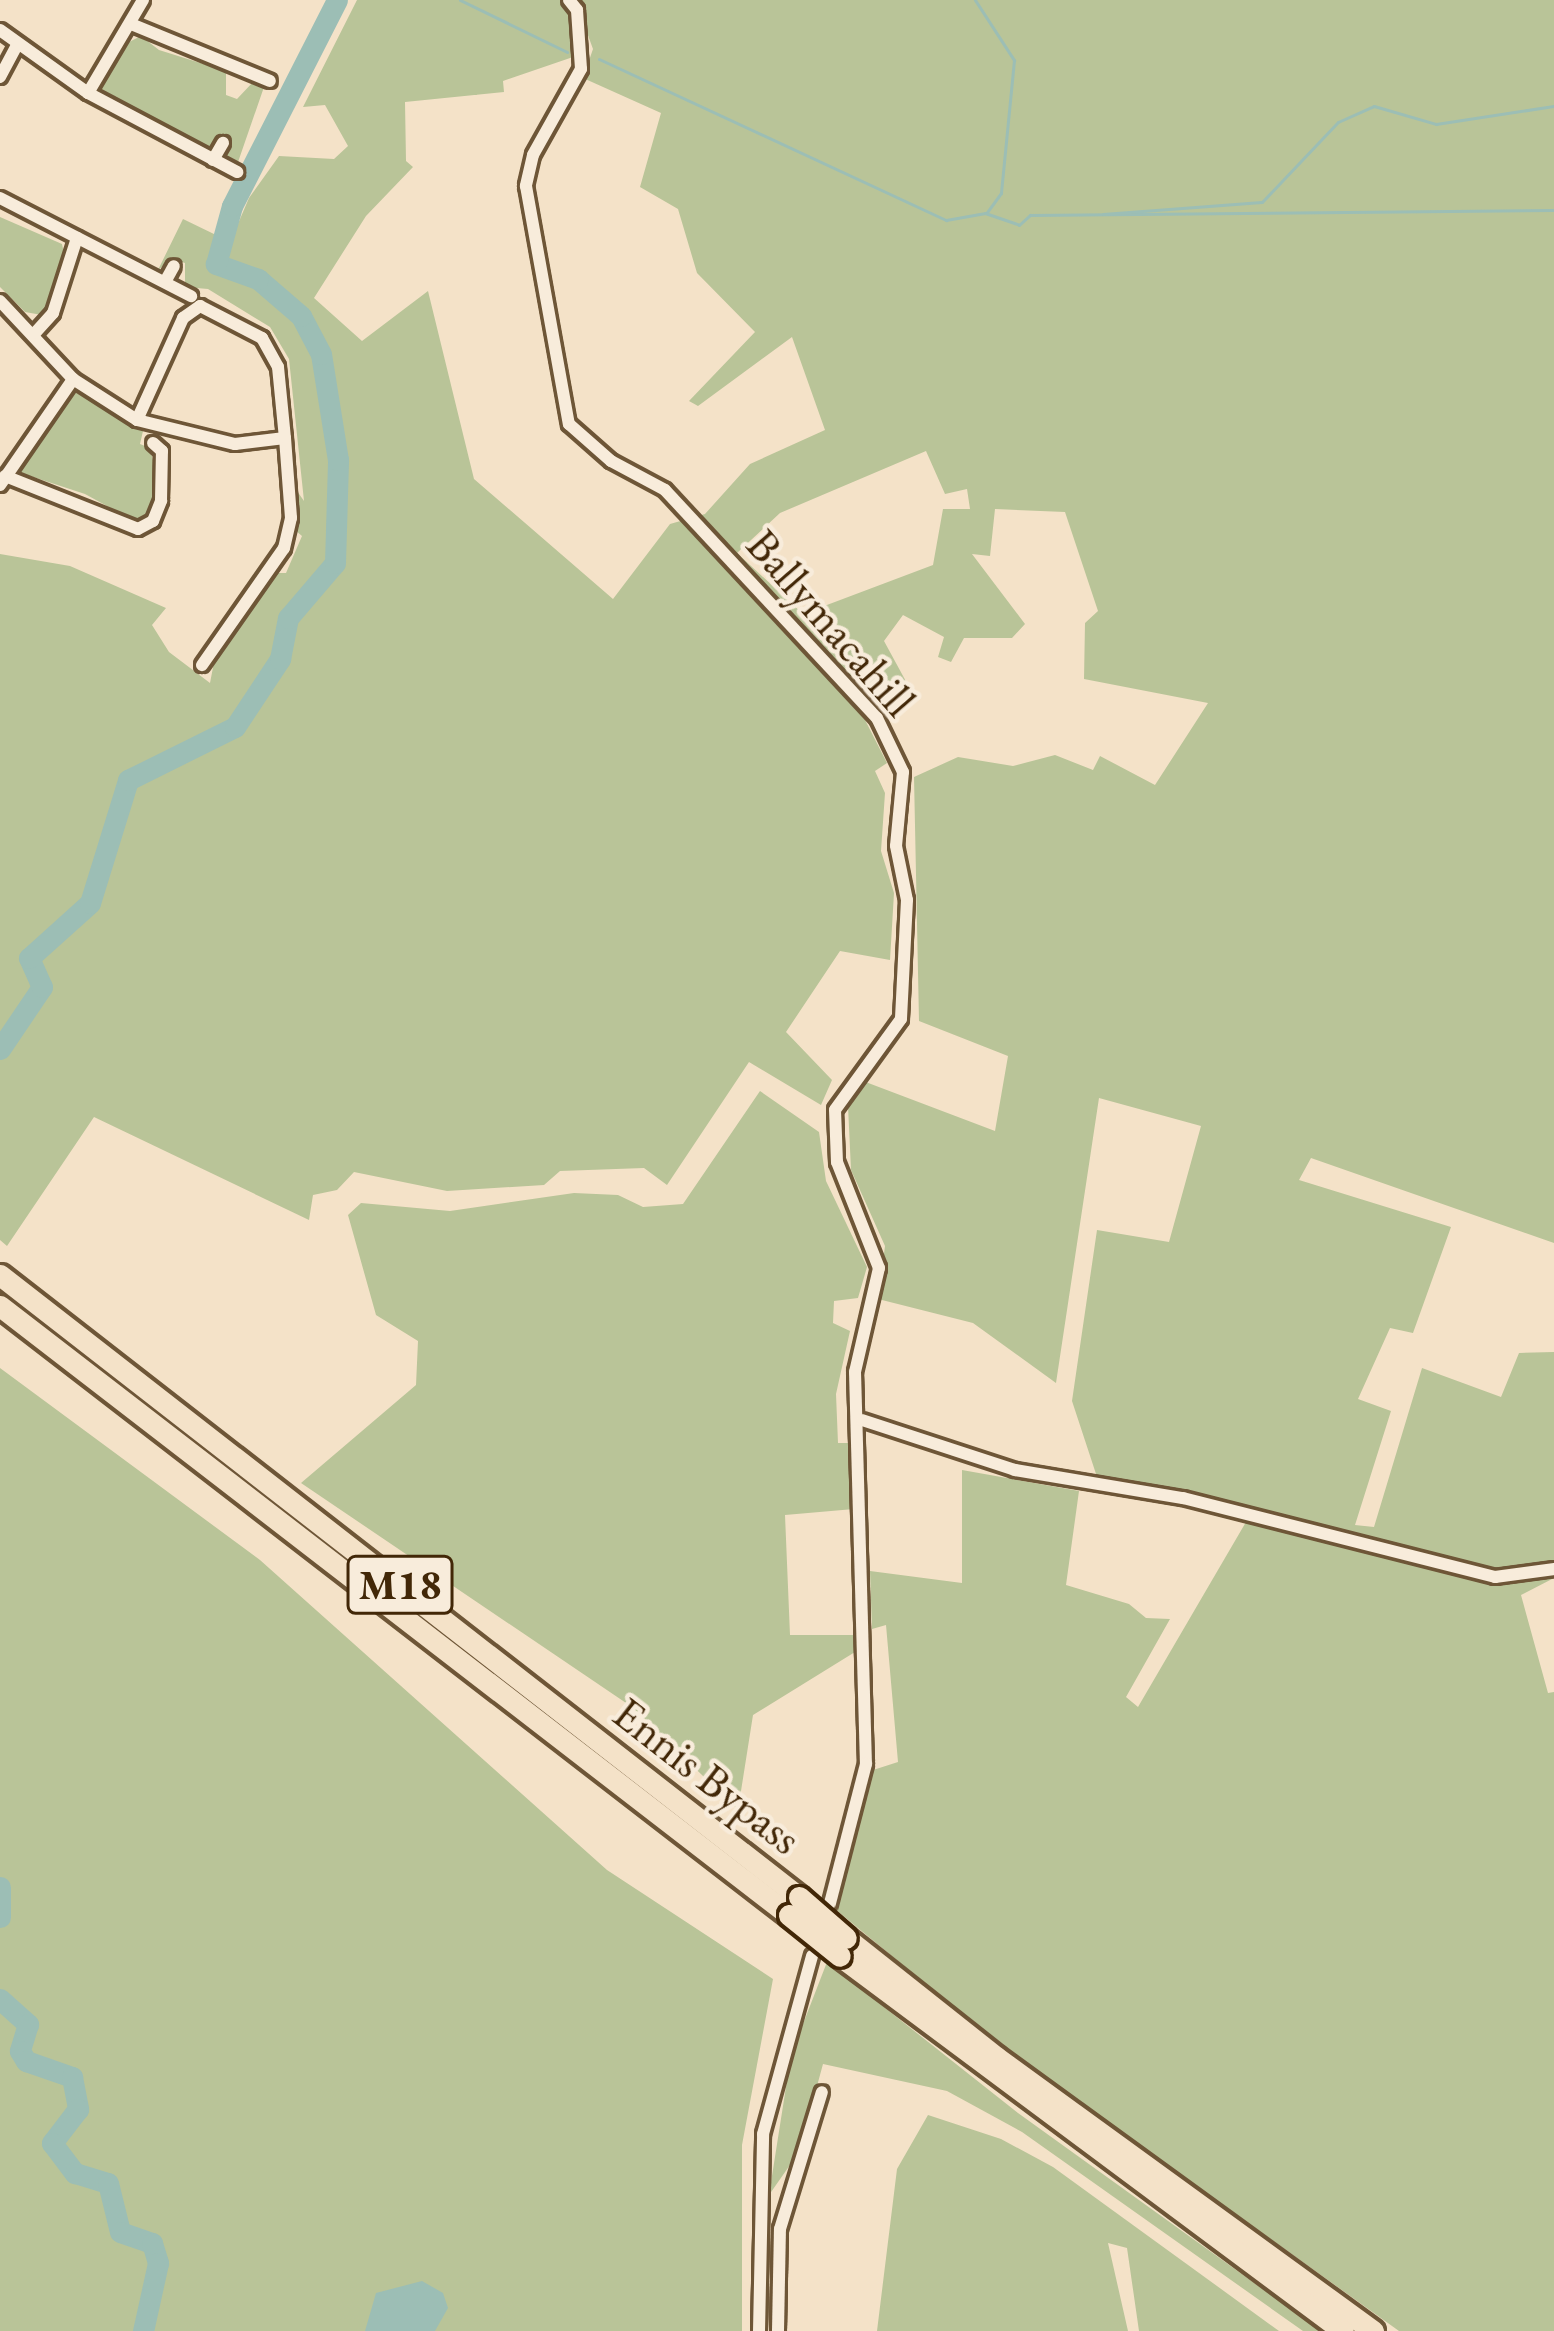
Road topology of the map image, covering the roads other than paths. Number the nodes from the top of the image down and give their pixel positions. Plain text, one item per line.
1 (143, 0) edge
2 (568, 0) edge
3 (130, 24) junction
4 (0, 30) edge
5 (18, 43) junction
6 (0, 77) edge
7 (270, 81) dead end
8 (88, 93) junction
9 (223, 143) dead end
10 (213, 160) junction
11 (236, 172) dead end
12 (0, 198) edge
13 (77, 238) junction
14 (174, 266) dead end
15 (166, 282) junction
16 (191, 296) dead end
17 (0, 301) edge
18 (35, 333) junction
19 (73, 379) junction
20 (137, 420) junction
21 (285, 438) junction
22 (152, 442) dead end
23 (3, 481) edge
24 (202, 665) dead end
25 (0, 1275) edge
26 (0, 1306) edge
27 (862, 1420) junction
28 (1554, 1569) edge
29 (830, 1903) dead end
30 (794, 1906) junction
31 (843, 1947) junction
32 (812, 1956) dead end
33 (823, 2092) dead end
34 (758, 2209) junction
35 (785, 2211) junction
36 (759, 2331) edge
37 (778, 2331) edge
38 (1343, 2331) edge
39 (1373, 2331) edge

1 - 3 street
2 - 27 street, Ballymacahill
3 - 7 street
3 - 8 street
4 - 5 street
5 - 6 street
5 - 8 street
8 - 10 street
9 - 10 street
10 - 11 street
12 - 13 street
13 - 15 street
13 - 18 street
14 - 15 street
15 - 16 street
17 - 18 street
18 - 19 street
19 - 20 street
19 - 23 street
20 - 21 street
20 - 21 street
21 - 24 street
22 - 23 street
25 - 30 highway, Ennis Bypass / M18
26 - 30 highway, Ennis Bypass / M18
27 - 28 street
27 - 29 street, Ballymacahill
30 - 31 highway, Ennis Bypass / M18, bridge
31 - 38 highway, Ennis Bypass / M18
31 - 39 highway, Ennis Bypass / M18
32 - 34 street
33 - 35 street
34 - 35 street
34 - 36 street
35 - 37 street

